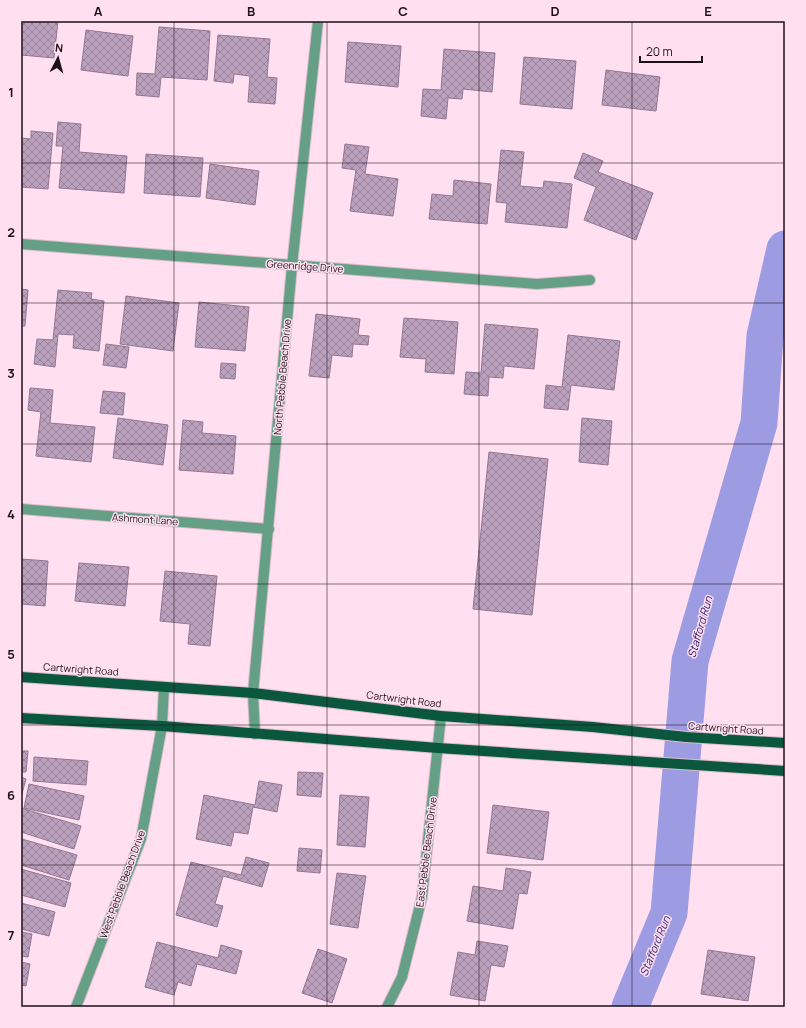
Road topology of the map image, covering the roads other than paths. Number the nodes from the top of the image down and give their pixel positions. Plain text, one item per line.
1 (318, 21) edge
2 (21, 244) edge
3 (292, 266) junction
4 (590, 280) dead end
5 (21, 510) edge
6 (268, 529) junction
7 (21, 676) edge
8 (164, 687) junction
9 (253, 693) junction
10 (441, 716) junction
11 (21, 718) edge
12 (162, 726) junction
13 (255, 734) junction
14 (785, 744) edge
15 (438, 748) junction
16 (785, 771) edge
17 (76, 1007) edge
18 (387, 1007) edge

1 - 3 street, North Pebble Beach Drive
2 - 3 street, Greenridge Drive
3 - 4 street, Greenridge Drive
3 - 6 street, North Pebble Beach Drive
5 - 6 street, Ashmont Lane
6 - 9 street, North Pebble Beach Drive
7 - 8 main road, Cartwright Road
8 - 9 main road, Cartwright Road
8 - 12 street, West Pebble Beach Drive
9 - 10 main road, Cartwright Road
9 - 13 street, North Pebble Beach Drive
10 - 14 main road, Cartwright Road
10 - 15 street, East Pebble Beach Drive
11 - 12 main road
12 - 13 main road
12 - 17 street, West Pebble Beach Drive
13 - 15 main road
15 - 16 main road
15 - 18 street, East Pebble Beach Drive

